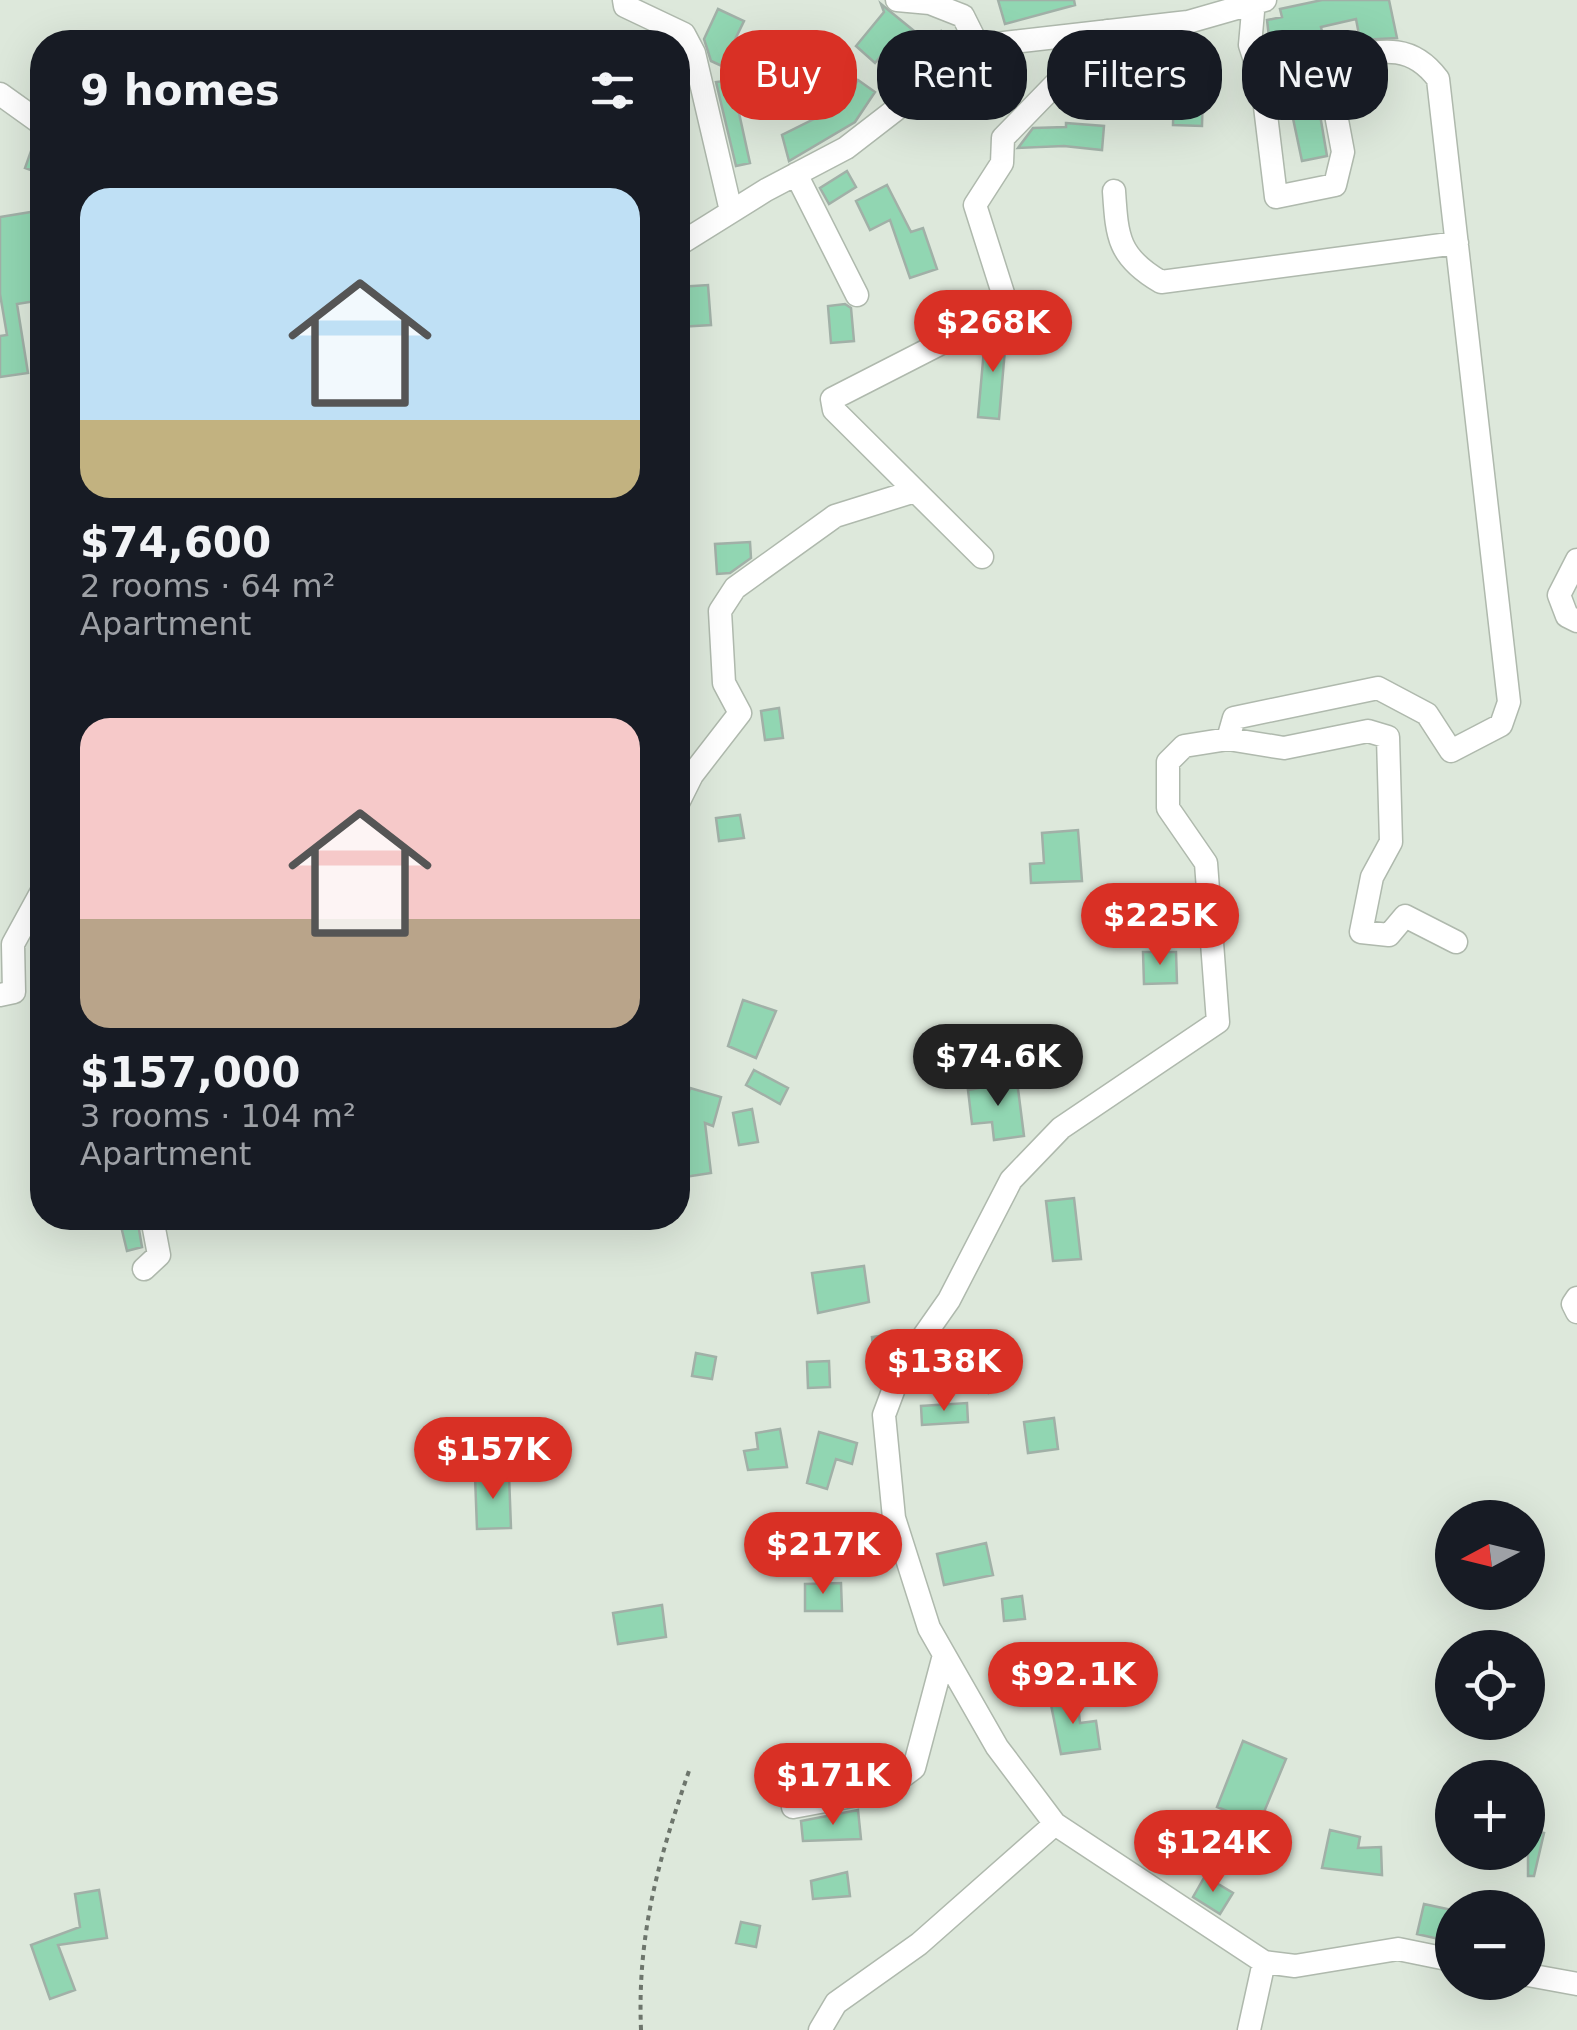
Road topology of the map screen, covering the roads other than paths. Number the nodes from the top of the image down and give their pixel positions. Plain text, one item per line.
1 (624, 0) edge
2 (897, 0) edge
3 (1257, 1) edge
4 (676, 30) edge
5 (969, 30) edge
6 (1116, 30) edge
7 (1252, 30) edge
8 (690, 45) edge
9 (1388, 53) edge
10 (1047, 93) edge
11 (0, 94) edge
12 (30, 115) edge
13 (882, 120) edge
14 (1267, 120) edge
15 (1336, 120) edge
16 (796, 174) junction
17 (1114, 191) dead end
18 (731, 211) junction
19 (690, 236) edge
20 (1457, 243) junction
21 (857, 295) dead end
22 (915, 491) junction
23 (982, 558) dead end
24 (1577, 560) edge
25 (1577, 620) edge
26 (1228, 738) junction
27 (690, 780) edge
28 (30, 913) edge
29 (1456, 942) dead end
30 (0, 994) edge
31 (154, 1230) edge
32 (144, 1269) dead end
33 (1577, 1298) edge
34 (1577, 1312) edge
35 (944, 1655) junction
36 (792, 1807) dead end
37 (1055, 1824) junction
38 (1435, 1956) edge
39 (1264, 1962) junction
40 (1545, 1977) edge
41 (1577, 1984) edge
42 (820, 2030) edge
43 (1249, 2030) edge

1 - 4 street
2 - 5 street
3 - 6 street
3 - 7 street
8 - 18 street
9 - 20 street
10 - 22 street
11 - 12 street
13 - 16 street
14 - 15 street
16 - 18 street
16 - 21 street
17 - 20 street
18 - 19 street
20 - 26 street
22 - 23 street
22 - 27 street
24 - 25 street
26 - 29 street
26 - 35 street
28 - 30 street
31 - 32 street
33 - 34 street
35 - 36 street
35 - 37 street
37 - 39 street
37 - 42 street
38 - 39 street
39 - 43 street
40 - 41 street

